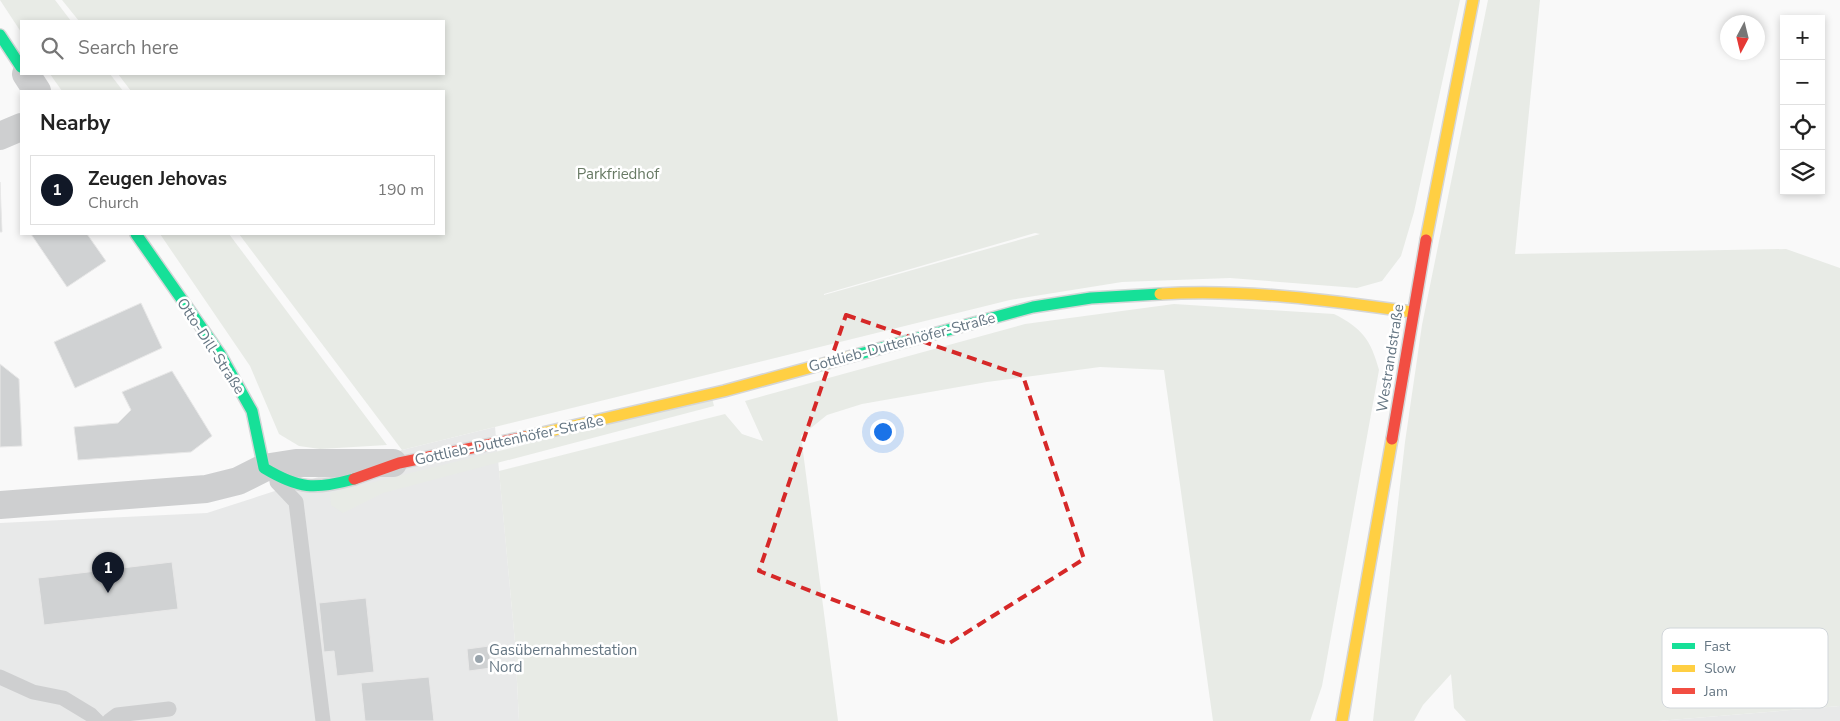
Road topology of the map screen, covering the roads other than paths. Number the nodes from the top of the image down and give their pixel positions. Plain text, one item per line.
1 (1473, 0) edge
2 (0, 35) edge
3 (20, 65) edge
4 (27, 75) edge
5 (36, 90) edge
6 (20, 127) edge
7 (0, 136) edge
8 (137, 235) edge
9 (1412, 312) junction
10 (399, 463) joint
11 (264, 468) junction
12 (0, 505) edge
13 (0, 677) edge
14 (168, 709) dead end
15 (97, 721) edge
16 (109, 721) edge
17 (323, 721) edge
18 (1342, 721) edge

1 - 9 street, Westrandstraße
2 - 3 street
4 - 5 street
6 - 7 street
8 - 11 street, Otto-Dill-Straße
9 - 10 street, Gottlieb-Duttenhöfer-Straße
9 - 18 street, Westrandstraße
10 - 11 street, Gottlieb-Duttenhöfer-Straße
11 - 12 street, Gottlieb-Duttenhöfer-Straße
11 - 17 lane
13 - 15 lane
14 - 16 lane

